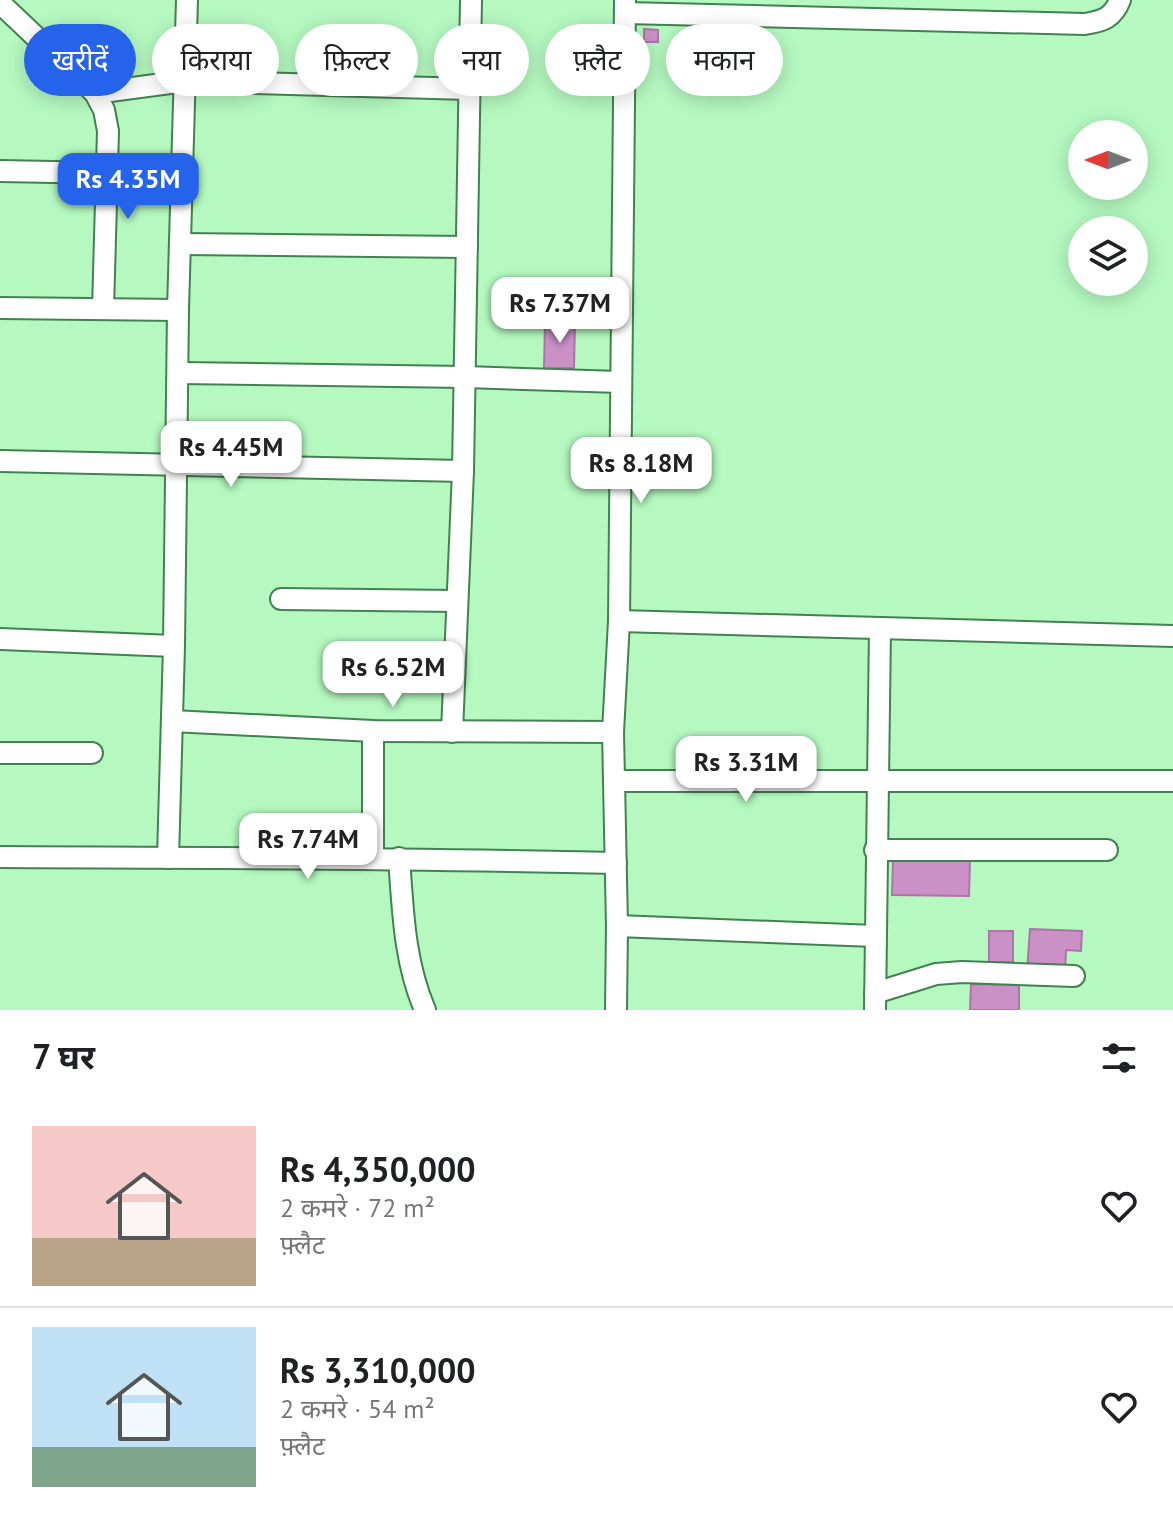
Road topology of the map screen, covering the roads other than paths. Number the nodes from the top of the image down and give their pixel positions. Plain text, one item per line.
1 (187, 0) edge
2 (471, 0) edge
3 (1120, 0) edge
4 (0, 3) edge
5 (625, 6) edge
6 (186, 24) edge
7 (470, 24) edge
8 (24, 26) edge
9 (279, 84) edge
10 (434, 88) edge
11 (97, 96) edge
12 (185, 96) edge
13 (469, 96) edge
14 (0, 171) edge
15 (107, 173) junction
16 (180, 244) junction
17 (467, 247) junction
18 (0, 308) edge
19 (103, 309) junction
20 (178, 310) junction
21 (179, 373) junction
22 (465, 377) junction
23 (620, 382) junction
24 (0, 461) edge
25 (176, 466) junction
26 (463, 471) junction
27 (281, 599) dead end
28 (457, 601) junction
29 (619, 621) junction
30 (880, 629) junction
31 (1173, 636) edge
32 (0, 639) edge
33 (174, 646) junction
34 (172, 721) junction
35 (373, 731) junction
36 (452, 732) junction
37 (613, 732) junction
38 (0, 753) edge
39 (92, 753) dead end
40 (615, 781) junction
41 (1173, 781) edge
42 (877, 782) junction
43 (875, 850) junction
44 (1107, 850) dead end
45 (0, 857) edge
46 (168, 858) junction
47 (373, 858) junction
48 (399, 858) junction
49 (616, 863) junction
50 (617, 926) junction
51 (875, 936) junction
52 (1074, 976) dead end
53 (875, 1001) edge
54 (425, 1010) edge
55 (616, 1010) edge

1 - 6 street
2 - 7 street
3 - 5 street
4 - 8 street
5 - 23 street
9 - 10 street
11 - 15 street
12 - 16 street
13 - 17 street
14 - 15 street
15 - 19 street
16 - 17 street
16 - 20 street
17 - 22 street
18 - 19 street
19 - 20 street
20 - 21 street
21 - 22 street
21 - 25 street
22 - 23 street
22 - 26 street
23 - 29 street
24 - 25 street
25 - 26 street
25 - 33 street
26 - 28 street
27 - 28 street
28 - 36 street
29 - 30 street
29 - 37 street
30 - 31 street
30 - 42 street
32 - 33 street
33 - 34 street
34 - 35 street
34 - 46 street
35 - 36 street
35 - 47 street
36 - 37 street
37 - 40 street
38 - 39 street
40 - 42 street
40 - 49 street
41 - 42 street
42 - 43 street
43 - 44 street
43 - 51 street
45 - 46 street
46 - 47 street
47 - 48 street
48 - 49 street
48 - 54 street
49 - 50 street
50 - 51 street
50 - 55 street
51 - 53 street
52 - 53 street

